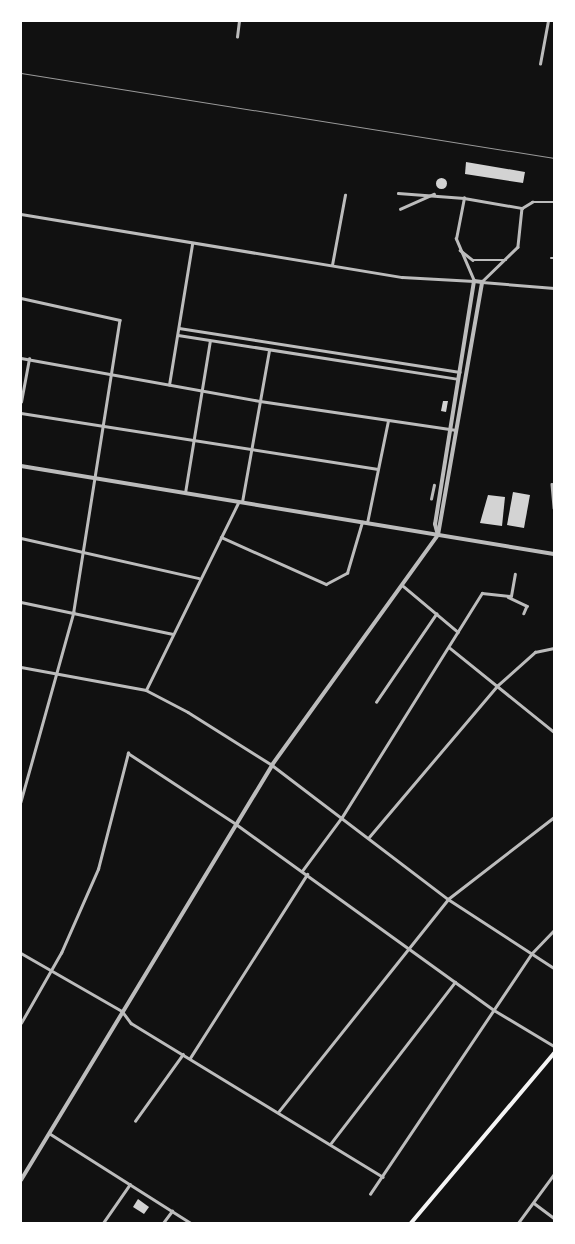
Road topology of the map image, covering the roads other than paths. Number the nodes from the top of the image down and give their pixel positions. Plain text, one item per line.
1 (239, 21) edge
2 (548, 21) edge
3 (237, 37) dead end
4 (540, 64) dead end
5 (398, 193) dead end
6 (435, 194) junction
7 (345, 195) dead end
8 (464, 198) junction
9 (554, 202) edge
10 (522, 208) junction
11 (400, 209) dead end
12 (21, 214) edge
13 (192, 244) junction
14 (458, 247) junction
15 (506, 260) junction
16 (332, 266) junction
17 (474, 281) junction
18 (482, 282) junction
19 (554, 288) edge
20 (21, 298) edge
21 (180, 328) junction
22 (178, 335) junction
23 (210, 340) junction
24 (269, 350) junction
25 (21, 358) edge
26 (29, 360) junction
27 (460, 372) junction
28 (111, 376) junction
29 (459, 379) junction
30 (169, 385) junction
31 (200, 390) junction
32 (260, 401) junction
33 (21, 402) edge
34 (21, 413) edge
35 (388, 421) junction
36 (104, 427) junction
37 (450, 430) junction
38 (458, 430) junction
39 (192, 442) junction
40 (250, 450) junction
41 (21, 466) edge
42 (378, 469) junction
43 (96, 480) junction
44 (552, 484) dead end
45 (434, 485) dead end
46 (185, 493) junction
47 (431, 499) dead end
48 (240, 503) junction
49 (554, 508) edge
50 (364, 523) junction
51 (438, 535) junction
52 (222, 537) junction
53 (21, 538) edge
54 (82, 554) junction
55 (554, 554) edge
56 (515, 574) dead end
57 (199, 578) junction
58 (402, 585) junction
59 (508, 596) junction
60 (21, 602) edge
61 (74, 612) junction
62 (524, 613) dead end
63 (436, 614) junction
64 (459, 632) junction
65 (173, 634) junction
66 (450, 648) junction
67 (554, 648) edge
68 (21, 668) edge
69 (58, 674) junction
70 (497, 686) junction
71 (146, 690) junction
72 (376, 702) dead end
73 (554, 732) edge
74 (272, 765) junction
75 (21, 802) edge
76 (342, 817) junction
77 (554, 818) edge
78 (236, 824) junction
79 (369, 838) junction
80 (302, 871) junction
81 (307, 874) junction
82 (448, 899) junction
83 (554, 930) edge
84 (410, 949) junction
85 (21, 953) edge
86 (532, 953) junction
87 (554, 968) edge
88 (51, 971) junction
89 (455, 982) junction
90 (494, 1010) junction
91 (122, 1012) junction
92 (21, 1023) edge
93 (554, 1046) edge
94 (554, 1053) edge
95 (183, 1054) junction
96 (190, 1058) junction
97 (279, 1111) junction
98 (135, 1121) dead end
99 (49, 1133) junction
100 (331, 1143) junction
101 (554, 1174) edge
102 (383, 1177) junction
103 (21, 1180) edge
104 (130, 1184) junction
105 (370, 1194) dead end
106 (534, 1203) junction
107 (172, 1211) junction
108 (554, 1218) edge
109 (103, 1223) edge
110 (163, 1223) edge
111 (191, 1223) edge
112 (411, 1223) edge
113 (518, 1223) edge

1 - 3 street
2 - 4 street
5 - 6 street
6 - 8 street
6 - 11 street
7 - 16 street
8 - 10 street
8 - 14 street
9 - 10 street
10 - 15 street
12 - 13 street
13 - 16 street
13 - 21 street
14 - 15 street
14 - 17 street
15 - 18 street
16 - 17 street
17 - 18 street
17 - 27 street
18 - 19 street
18 - 38 street
20 - 28 street
21 - 22 street
21 - 27 street
22 - 23 street
22 - 30 street
23 - 24 street
23 - 31 street
24 - 29 street
24 - 32 street
25 - 26 street
26 - 28 street
26 - 33 street
27 - 29 street
28 - 30 street
28 - 36 street
29 - 37 street
30 - 31 street
31 - 32 street
31 - 39 street
32 - 35 street
32 - 40 street
34 - 36 street
35 - 37 street
35 - 42 street
36 - 39 street
36 - 43 street
37 - 38 street
37 - 51 street
38 - 51 street
39 - 40 street
39 - 46 street
40 - 42 street
40 - 48 street
41 - 43 street
42 - 50 street
43 - 46 street
43 - 54 street
44 - 49 street
45 - 47 street
46 - 48 street
48 - 50 street
48 - 52 street
50 - 51 street
50 - 52 street
51 - 55 street
51 - 58 street
52 - 57 street
53 - 54 street
54 - 57 street
54 - 61 street
56 - 59 street
57 - 65 street
58 - 63 street
58 - 74 street
59 - 62 street
59 - 64 street
60 - 61 street
61 - 65 street
61 - 69 street
63 - 64 street
63 - 72 street
64 - 66 street
65 - 71 street
66 - 70 street
66 - 76 street
67 - 70 street
68 - 69 street
69 - 71 street
69 - 75 street
70 - 73 street
70 - 79 street
71 - 74 street
74 - 76 street
74 - 78 street
76 - 79 street
76 - 80 street
77 - 82 street
78 - 80 street
78 - 88 street
78 - 91 street
79 - 82 street
80 - 81 street
81 - 84 street
81 - 96 street
82 - 84 street
82 - 86 street
83 - 86 street
84 - 89 street
84 - 97 street
85 - 88 street
86 - 87 street
86 - 90 street
88 - 91 street
88 - 92 street
89 - 90 street
89 - 100 street
90 - 93 street
90 - 102 street
91 - 95 street
91 - 99 street
94 - 112 main road
95 - 96 street
95 - 98 street
96 - 97 street
97 - 100 street
99 - 103 street
99 - 104 street
100 - 102 street
101 - 106 street
102 - 105 street
104 - 107 street
104 - 109 street
106 - 108 street
106 - 113 street
107 - 110 street
107 - 111 street

